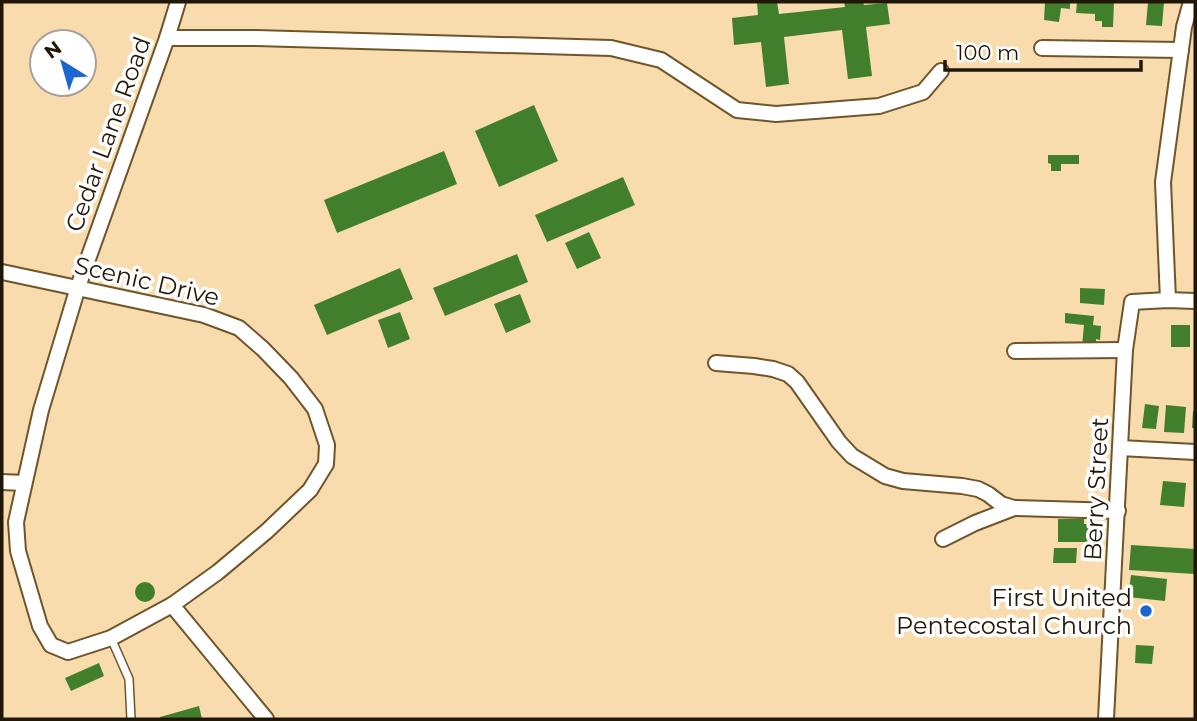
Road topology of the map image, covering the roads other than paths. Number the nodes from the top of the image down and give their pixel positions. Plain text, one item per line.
1 (178, 2) edge
2 (1191, 2) edge
3 (167, 37) junction
4 (1042, 48) dead end
5 (1181, 50) junction
6 (941, 71) dead end
7 (2, 272) edge
8 (78, 287) junction
9 (1168, 300) junction
10 (1195, 302) edge
11 (1125, 350) junction
12 (1015, 351) dead end
13 (716, 363) dead end
14 (1120, 448) junction
15 (1195, 452) edge
16 (2, 482) edge
17 (24, 483) junction
18 (1014, 508) junction
19 (1118, 511) junction
20 (943, 539) dead end
21 (172, 606) junction
22 (111, 638) junction
23 (131, 719) edge
24 (266, 719) edge
25 (1106, 719) edge

1 - 3 street, Cedar Lane Road
2 - 5 street
3 - 6 street
3 - 8 street, Cedar Lane Road
4 - 5 street
5 - 9 street
7 - 8 street, Scenic Drive
8 - 17 street, Cedar Lane Road
8 - 21 street, Scenic Drive
9 - 10 street
9 - 11 street, Berry Street
11 - 12 street
11 - 14 street, Berry Street
13 - 18 street
14 - 15 street
14 - 19 street, Berry Street
16 - 17 street
17 - 22 street, Cedar Lane Road
18 - 19 street
18 - 20 street
19 - 25 street, Berry Street
21 - 22 street, Scenic Drive
21 - 24 street
22 - 23 lane

